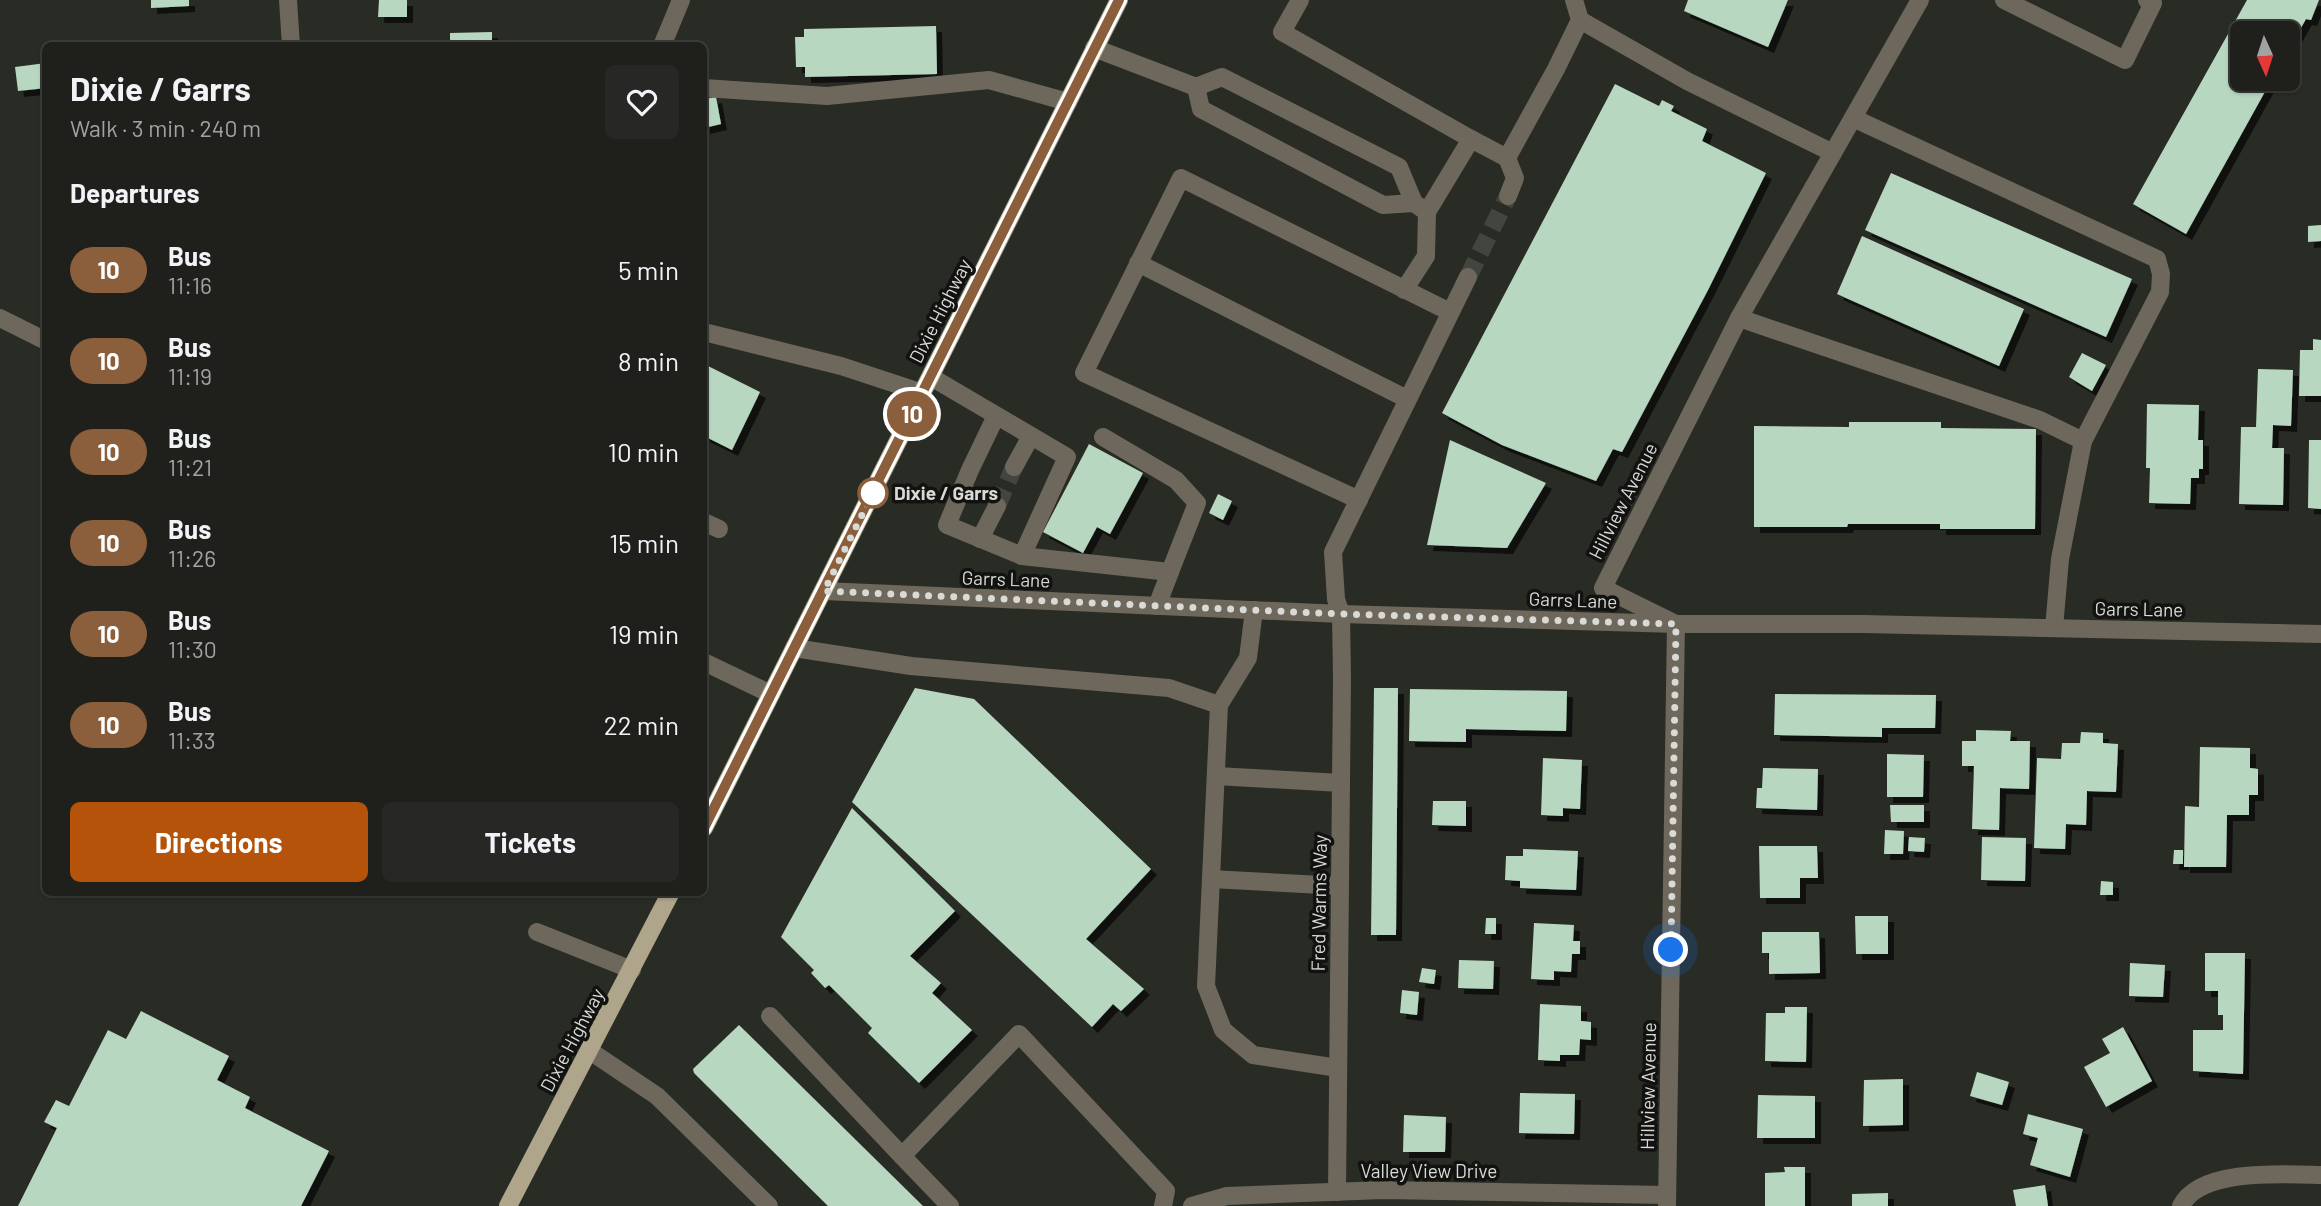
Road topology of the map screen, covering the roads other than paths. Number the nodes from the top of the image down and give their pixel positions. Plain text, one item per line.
1 (288, 0) edge
2 (681, 0) edge
3 (1119, 0) edge
4 (1300, 0) edge
5 (1573, 0) edge
6 (1920, 0) edge
7 (2004, 0) edge
8 (2147, 0) edge
9 (1580, 20) junction
10 (291, 42) edge
11 (664, 42) edge
12 (1094, 48) junction
13 (1196, 87) junction
14 (707, 88) edge
15 (1068, 102) junction
16 (1853, 118) junction
17 (1471, 139) junction
18 (1833, 153) junction
19 (1507, 158) junction
20 (1508, 196) tunnel mouth
21 (1421, 207) junction
22 (1138, 263) junction
23 (1468, 277) tunnel mouth
24 (1404, 290) junction
25 (1450, 312) junction
26 (1739, 317) junction
27 (0, 318) edge
28 (707, 333) edge
29 (42, 339) edge
30 (927, 385) junction
31 (1407, 400) junction
32 (996, 416) junction
33 (1031, 436) junction
34 (1103, 437) dead end
35 (2083, 441) junction
36 (1014, 467) tunnel mouth
37 (1359, 500) junction
38 (997, 506) tunnel mouth
39 (980, 538) junction
40 (1022, 556) junction
41 (1170, 572) junction
42 (824, 591) junction
43 (1157, 606) junction
44 (1254, 610) junction
45 (1341, 614) junction
46 (1676, 624) junction
47 (2054, 628) junction
48 (2321, 634) edge
49 (794, 648) junction
50 (707, 663) edge
51 (771, 694) junction
52 (1219, 705) junction
53 (1216, 776) junction
54 (1341, 783) junction
55 (707, 822) edge
56 (1211, 879) junction
57 (1340, 886) junction
58 (669, 896) edge
59 (537, 932) dead end
60 (632, 970) junction
61 (770, 1016) dead end
62 (590, 1051) junction
63 (1338, 1068) junction
64 (902, 1156) junction
65 (2321, 1175) edge
66 (1337, 1192) junction
67 (1667, 1200) edge
68 (508, 1206) edge
69 (769, 1206) edge
70 (950, 1206) edge
71 (1163, 1206) edge
72 (1192, 1206) edge
73 (2181, 1206) edge

1 - 10 street
2 - 11 street
3 - 12 main road, Dixie Highway
4 - 17 street
5 - 9 street
6 - 16 street, Hillview Avenue
7 - 8 street
9 - 18 street
9 - 19 street
12 - 13 street
12 - 15 main road, Dixie Highway
13 - 21 street
13 - 21 street
14 - 15 street
15 - 30 main road, Dixie Highway
16 - 18 street, Hillview Avenue
16 - 35 street
17 - 19 street
17 - 21 street
18 - 26 street, Hillview Avenue
19 - 20 street
21 - 24 street
22 - 24 street
22 - 31 street
22 - 37 street
23 - 25 street, Fred Warms Way
24 - 25 street
25 - 31 street, Fred Warms Way
26 - 35 street
26 - 46 street, Hillview Avenue
27 - 29 street
28 - 30 street
30 - 32 street
30 - 42 main road, Dixie Highway
31 - 37 street, Fred Warms Way
32 - 33 street
32 - 39 street
33 - 36 street
33 - 40 street
34 - 41 street
35 - 47 street
37 - 45 street, Fred Warms Way
38 - 39 street
39 - 40 street
40 - 41 street
41 - 43 street
42 - 43 street, Garrs Lane
42 - 49 main road, Dixie Highway
43 - 44 street, Garrs Lane
44 - 45 street, Garrs Lane
44 - 52 street
45 - 46 street, Garrs Lane
45 - 54 street, Fred Warms Way
46 - 47 street, Garrs Lane
46 - 67 street, Hillview Avenue
47 - 48 street, Garrs Lane
49 - 51 main road, Dixie Highway
49 - 52 street
50 - 51 street
51 - 55 main road, Dixie Highway
52 - 53 street
53 - 54 street
53 - 56 street
54 - 57 street, Fred Warms Way
56 - 57 street
56 - 63 street
57 - 63 street, Fred Warms Way
58 - 60 main road, Dixie Highway
59 - 60 street
60 - 62 main road, Dixie Highway
61 - 64 street
62 - 68 main road, Dixie Highway
62 - 69 street
63 - 66 street, Fred Warms Way
64 - 70 street
64 - 71 street
65 - 73 street
66 - 67 street, Valley View Drive
66 - 72 street, Valley View Drive

